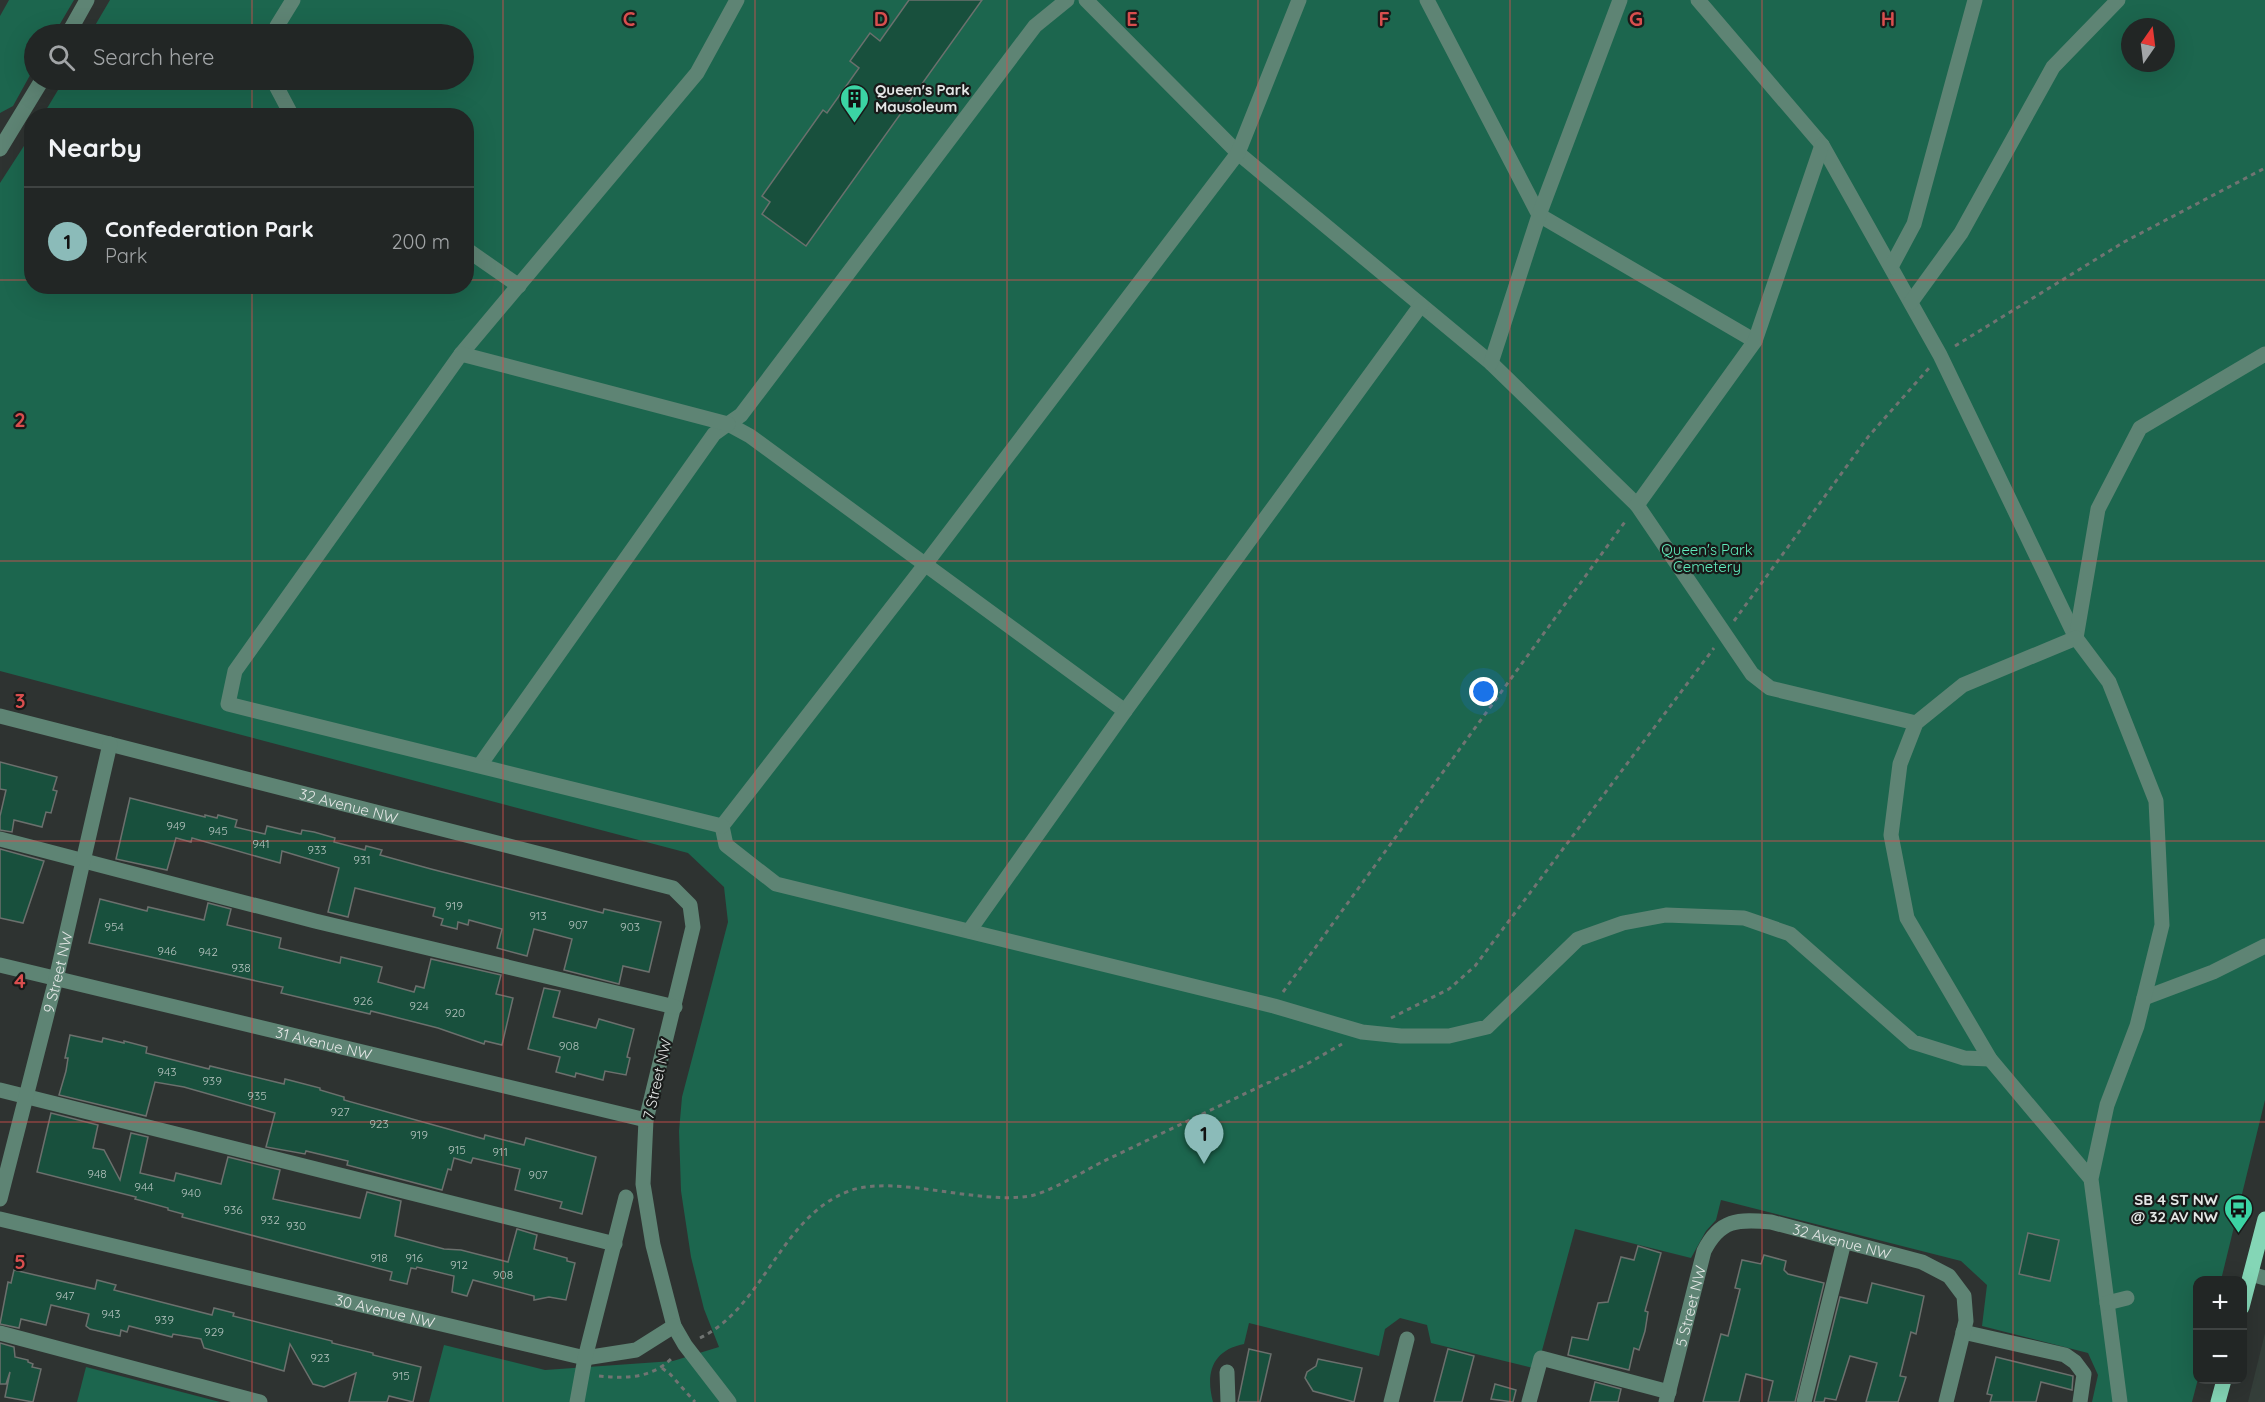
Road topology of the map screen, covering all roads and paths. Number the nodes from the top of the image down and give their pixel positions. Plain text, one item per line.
1 (87, 0) edge
2 (293, 0) edge
3 (737, 0) edge
4 (1067, 0) edge
5 (1086, 0) edge
6 (1299, 0) edge
7 (1427, 0) edge
8 (1620, 0) edge
9 (1698, 0) edge
10 (1975, 0) edge
11 (2118, 0) edge
12 (74, 24) edge
13 (278, 24) edge
14 (36, 90) edge
15 (278, 90) edge
16 (24, 108) edge
17 (288, 108) edge
18 (24, 109) edge
19 (1, 145) edge
20 (1822, 145) junction
21 (1238, 153) junction
22 (2265, 168) edge
23 (1539, 215) junction
24 (474, 255) edge
25 (1891, 267) junction
26 (519, 286) junction
27 (1911, 302) junction
28 (1421, 305) junction
29 (1755, 341) junction
30 (461, 354) junction
31 (2265, 354) edge
32 (1940, 355) junction
33 (1491, 363) junction
34 (728, 424) junction
35 (1637, 505) junction
36 (924, 566) junction
37 (1726, 632) junction
38 (2076, 638) junction
39 (1125, 711) junction
40 (0, 716) edge
41 (1916, 723) junction
42 (110, 744) junction
43 (480, 765) junction
44 (722, 826) junction
45 (0, 839) edge
46 (81, 860) junction
47 (690, 904) joint
48 (969, 931) junction
49 (2265, 946) edge
50 (0, 965) edge
51 (56, 980) junction
52 (2144, 998) junction
53 (1274, 1006) junction
54 (675, 1007) junction
55 (1362, 1032) junction
56 (1990, 1059) junction
57 (0, 1090) edge
58 (26, 1097) junction
59 (646, 1120) junction
60 (2091, 1179) junction
61 (626, 1197) dead end
62 (0, 1199) edge
63 (0, 1219) edge
64 (2265, 1219) edge
65 (1732, 1222) joint
66 (1845, 1242) junction
67 (615, 1244) junction
68 (2258, 1276) edge
69 (2247, 1297) edge
70 (2127, 1298) dead end
71 (2107, 1303) junction
72 (674, 1326) junction
73 (1963, 1332) junction
74 (0, 1333) edge
75 (700, 1338) dead end
76 (1407, 1339) dead end
77 (583, 1365) junction
78 (1227, 1372) dead end
79 (2223, 1384) edge
80 (1667, 1397) edge
81 (260, 1402) edge
82 (577, 1402) edge
83 (695, 1402) edge
84 (729, 1402) edge
85 (1228, 1402) edge
86 (1391, 1402) edge
87 (1529, 1402) edge
88 (1804, 1402) edge
89 (1946, 1402) edge
90 (2080, 1402) edge
91 (2120, 1402) edge
92 (2218, 1402) edge

1 - 12 street
2 - 13 street
3 - 26 street
4 - 34 street
5 - 21 street
6 - 21 street
7 - 23 street
8 - 23 street
9 - 20 street
10 - 25 street
11 - 27 street
14 - 16 street
15 - 17 street
18 - 19 street
20 - 25 street
20 - 29 street
21 - 28 street
21 - 36 street
22 - 32 path
23 - 29 street
23 - 33 street
24 - 26 street
25 - 27 street
26 - 30 street
27 - 32 street
28 - 33 street
28 - 39 street
29 - 35 street
30 - 34 street
30 - 43 street
31 - 38 street
32 - 37 path
32 - 38 street
33 - 35 street
34 - 36 street
34 - 43 street
35 - 37 street
35 - 53 path
36 - 39 street
36 - 44 street
37 - 41 street
37 - 55 path
38 - 41 street
38 - 52 street
39 - 48 street
40 - 42 street, 32 Avenue NW
41 - 56 street
42 - 46 street, 9 Street NW
42 - 47 street, 32 Avenue NW
43 - 44 street
44 - 48 street
45 - 46 street
46 - 51 street, 9 Street NW
46 - 54 street
47 - 54 street, 7 Street NW
48 - 53 street
49 - 52 street
50 - 51 street, 31 Avenue NW
51 - 58 street, 9 Street NW
51 - 59 street, 31 Avenue NW
52 - 60 street
53 - 55 street
54 - 59 street, 7 Street NW
55 - 56 street
55 - 75 path
56 - 60 street
57 - 58 street
58 - 62 street, 9 Street NW
58 - 67 street
59 - 72 street, 7 Street NW
60 - 71 street
61 - 67 street
63 - 77 street, 30 Avenue NW
64 - 68 main road
65 - 66 street, 32 Avenue NW
65 - 80 street, 5 Street NW
66 - 73 street, 32 Avenue NW
66 - 88 street
67 - 77 street
68 - 69 main road
70 - 71 street
71 - 91 street
72 - 77 street, 30 Avenue NW
72 - 84 street
73 - 89 street
73 - 90 street
74 - 81 street
76 - 86 street
77 - 82 street
77 - 83 path
78 - 85 street
79 - 92 main road
80 - 87 street

